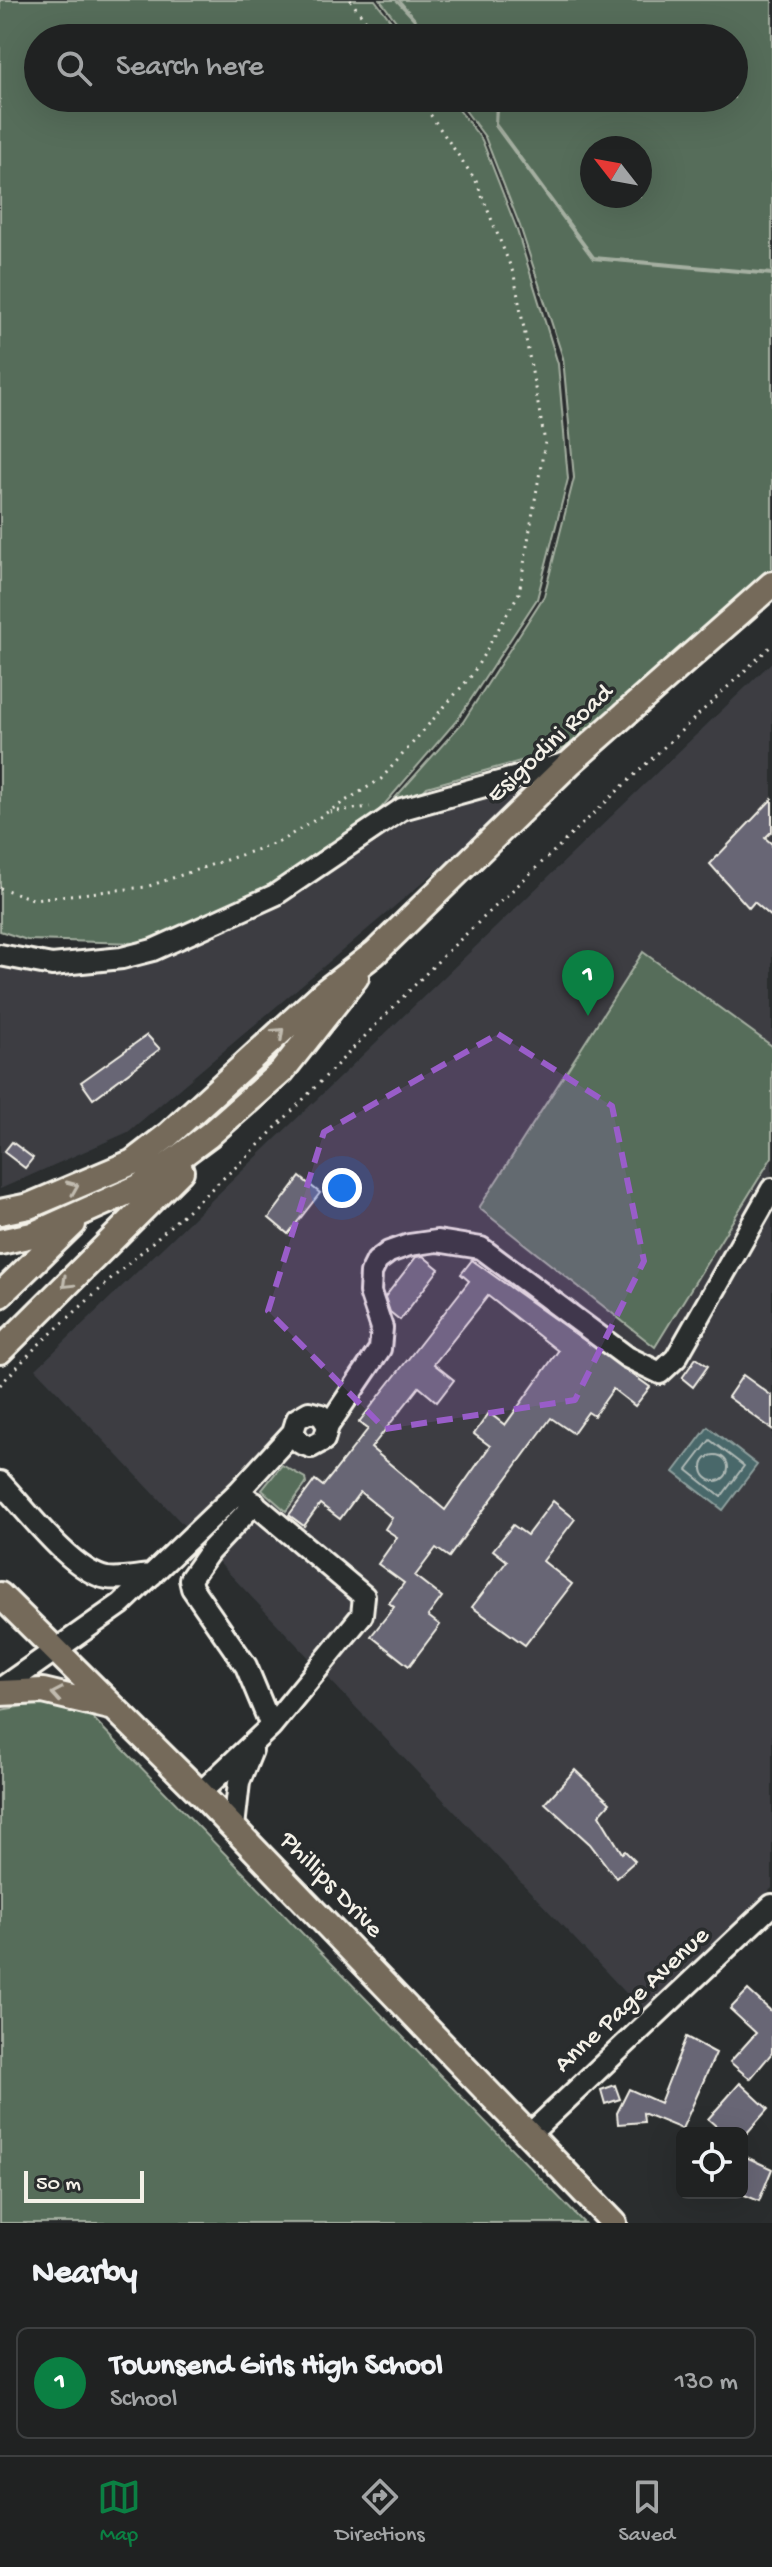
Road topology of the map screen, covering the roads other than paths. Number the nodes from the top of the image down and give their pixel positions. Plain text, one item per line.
1 (772, 584) edge
2 (571, 762) junction
3 (375, 953) junction
4 (0, 955) edge
5 (282, 1071) junction
6 (133, 1162) junction
7 (772, 1189) edge
8 (0, 1212) edge
9 (82, 1215) junction
10 (0, 1242) edge
11 (0, 1295) edge
12 (0, 1351) edge
13 (0, 1482) edge
14 (247, 1497) junction
15 (152, 1575) junction
16 (0, 1595) edge
17 (56, 1652) junction
18 (0, 1691) edge
19 (112, 1708) junction
20 (271, 1726) junction
21 (255, 1744) junction
22 (200, 1793) junction
23 (234, 1827) junction
24 (772, 1905) edge
25 (530, 2134) junction
26 (614, 2223) edge

1 - 2 main road, Esigodini Road
2 - 3 main road, Esigodini Road
2 - 4 street
3 - 5 main road, Esigodini Road
6 -> 3 main road, Esigodini Road
5 - 9 main road, Esigodini Road
5 -> 12 main road
8 -> 6 main road, Esigodini Road
6 - 9 main road
7 - 14 street
9 - 10 main road, Esigodini Road
9 - 11 main road
13 - 15 street
14 - 15 street
14 - 20 street
14 - 20 street
15 - 17 street
16 - 17 main road, Phillips Drive
17 - 18 street
17 - 19 main road, Phillips Drive
19 -> 18 main road
19 - 22 main road, Phillips Drive
20 - 21 street
21 - 22 street
21 - 23 street
22 - 23 main road, Phillips Drive
23 - 25 main road, Phillips Drive
24 - 25 street, Anne Page Avenue
25 - 26 main road, Phillips Drive

